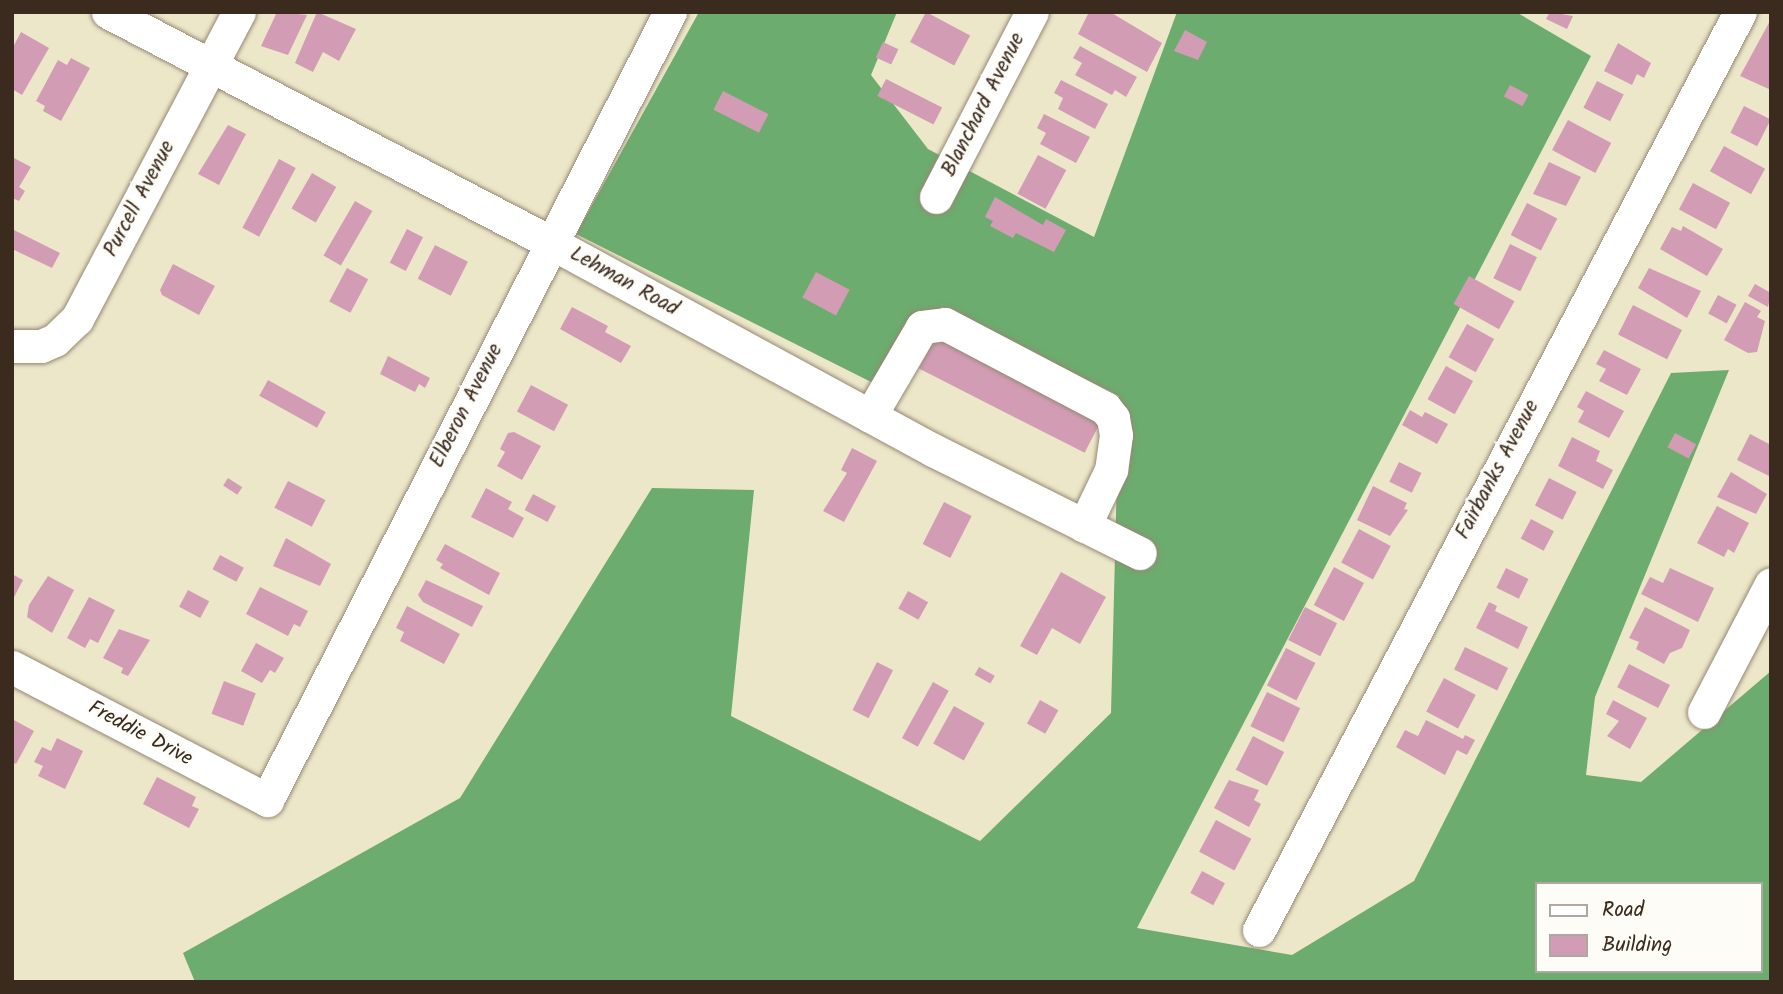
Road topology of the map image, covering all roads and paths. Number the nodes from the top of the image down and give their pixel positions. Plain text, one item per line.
1 (108, 12) edge
2 (239, 12) edge
3 (670, 12) edge
4 (1032, 12) edge
5 (1740, 12) edge
6 (211, 66) junction
7 (936, 197) dead end
8 (550, 242) junction
9 (12, 346) edge
10 (870, 416) junction
11 (1084, 526) junction
12 (1140, 554) dead end
13 (1771, 584) edge
14 (12, 667) edge
15 (1704, 712) dead end
16 (267, 800) joint
17 (1259, 930) dead end

1 - 6 street, Lehman Road
2 - 6 street, Purcell Avenue
3 - 8 street, Elberon Avenue
4 - 7 street, Blanchard Avenue
5 - 17 street, Fairbanks Avenue
6 - 8 street, Lehman Road
6 - 9 street, Purcell Avenue
8 - 10 street, Lehman Road
8 - 16 street, Elberon Avenue
10 - 11 street, Lehman Road
10 - 11 street
11 - 12 street, Lehman Road
13 - 15 street
14 - 16 street, Freddie Drive

